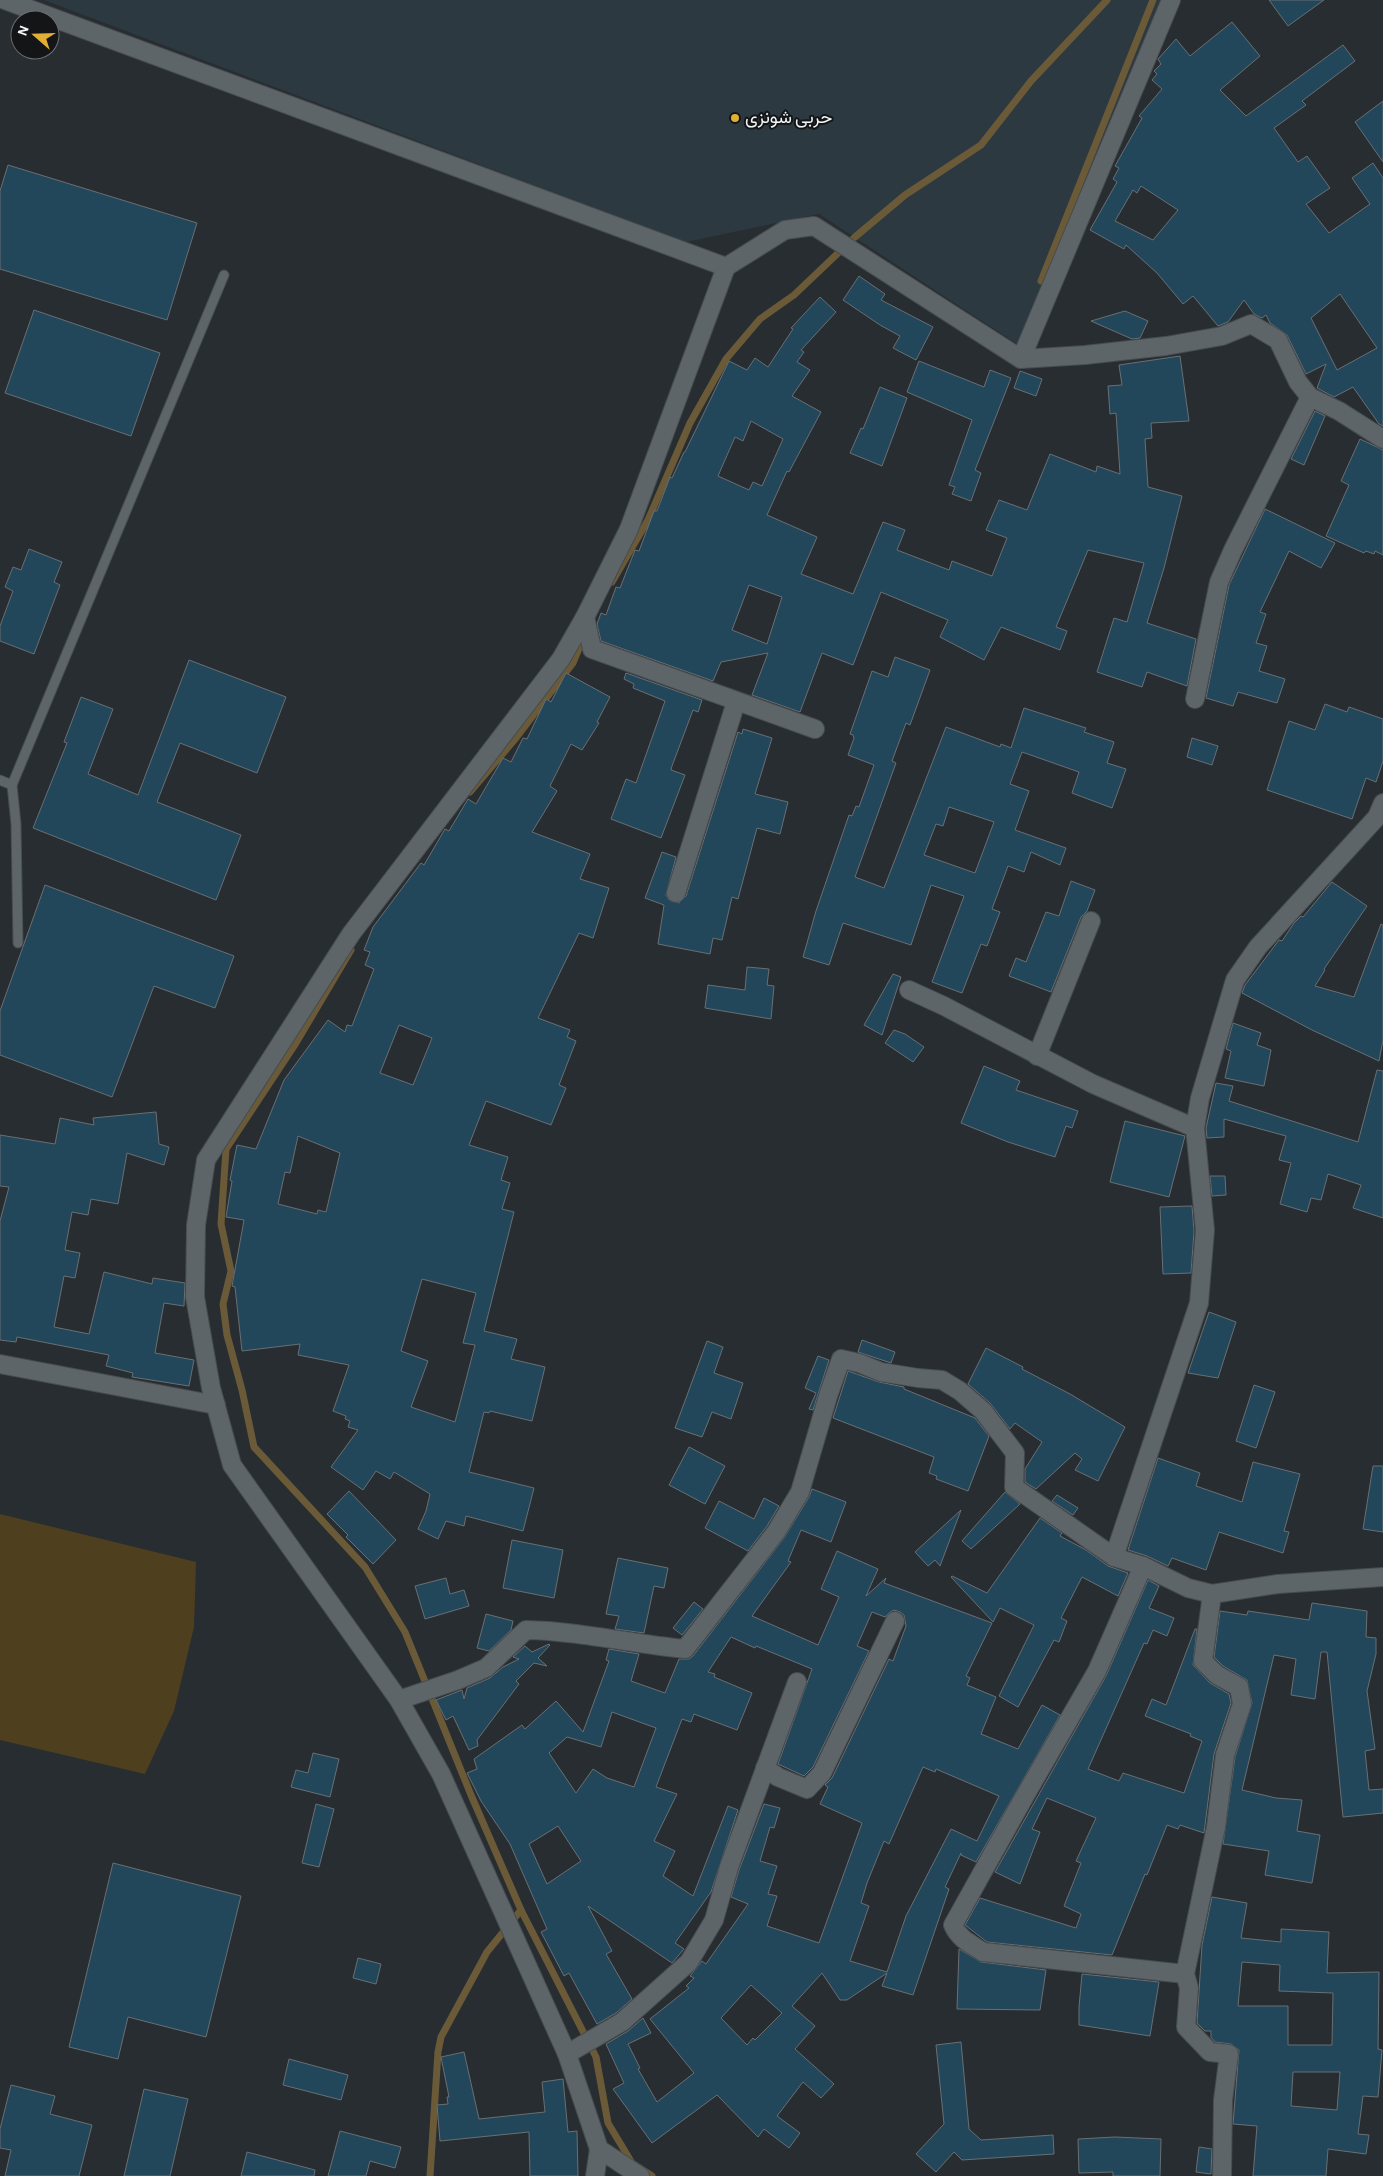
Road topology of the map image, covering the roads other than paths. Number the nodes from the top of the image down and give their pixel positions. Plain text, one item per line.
1 (5, 0) edge
2 (1171, 0) edge
3 (726, 267) junction
4 (224, 275) dead end
5 (1021, 359) junction
6 (1310, 397) junction
7 (1383, 439) edge
8 (585, 617) junction
9 (1195, 699) dead end
10 (736, 702) junction
11 (815, 729) dead end
12 (0, 780) edge
13 (12, 785) junction
14 (1383, 803) edge
15 (676, 893) dead end
16 (1091, 921) dead end
17 (18, 943) dead end
18 (909, 990) dead end
19 (1037, 1056) junction
20 (1195, 1128) junction
21 (0, 1364) edge
22 (216, 1405) junction
23 (1114, 1557) junction
24 (1143, 1566) junction
25 (1383, 1577) edge
26 (1212, 1594) junction
27 (895, 1621) dead end
28 (797, 1682) dead end
29 (398, 1700) junction
30 (765, 1768) junction
31 (1185, 1974) junction
32 (566, 2054) junction
33 (599, 2149) junction
34 (595, 2176) edge
35 (640, 2176) edge
36 (1222, 2176) edge

1 - 3 street
2 - 5 street
3 - 5 street
3 - 8 street
4 - 13 lane
5 - 6 street
6 - 7 street
6 - 9 street
8 - 10 street
8 - 22 street
10 - 11 street
10 - 15 street
12 - 13 lane
13 - 17 lane
14 - 20 street
16 - 19 street
18 - 19 street
19 - 20 street
20 - 23 street
21 - 22 street
22 - 29 street
23 - 24 street
23 - 29 street
24 - 26 street
24 - 31 street
25 - 26 street
26 - 31 street
27 - 30 street
28 - 30 street
29 - 32 street
30 - 32 street
31 - 36 street
32 - 33 street
33 - 34 street
33 - 35 street

